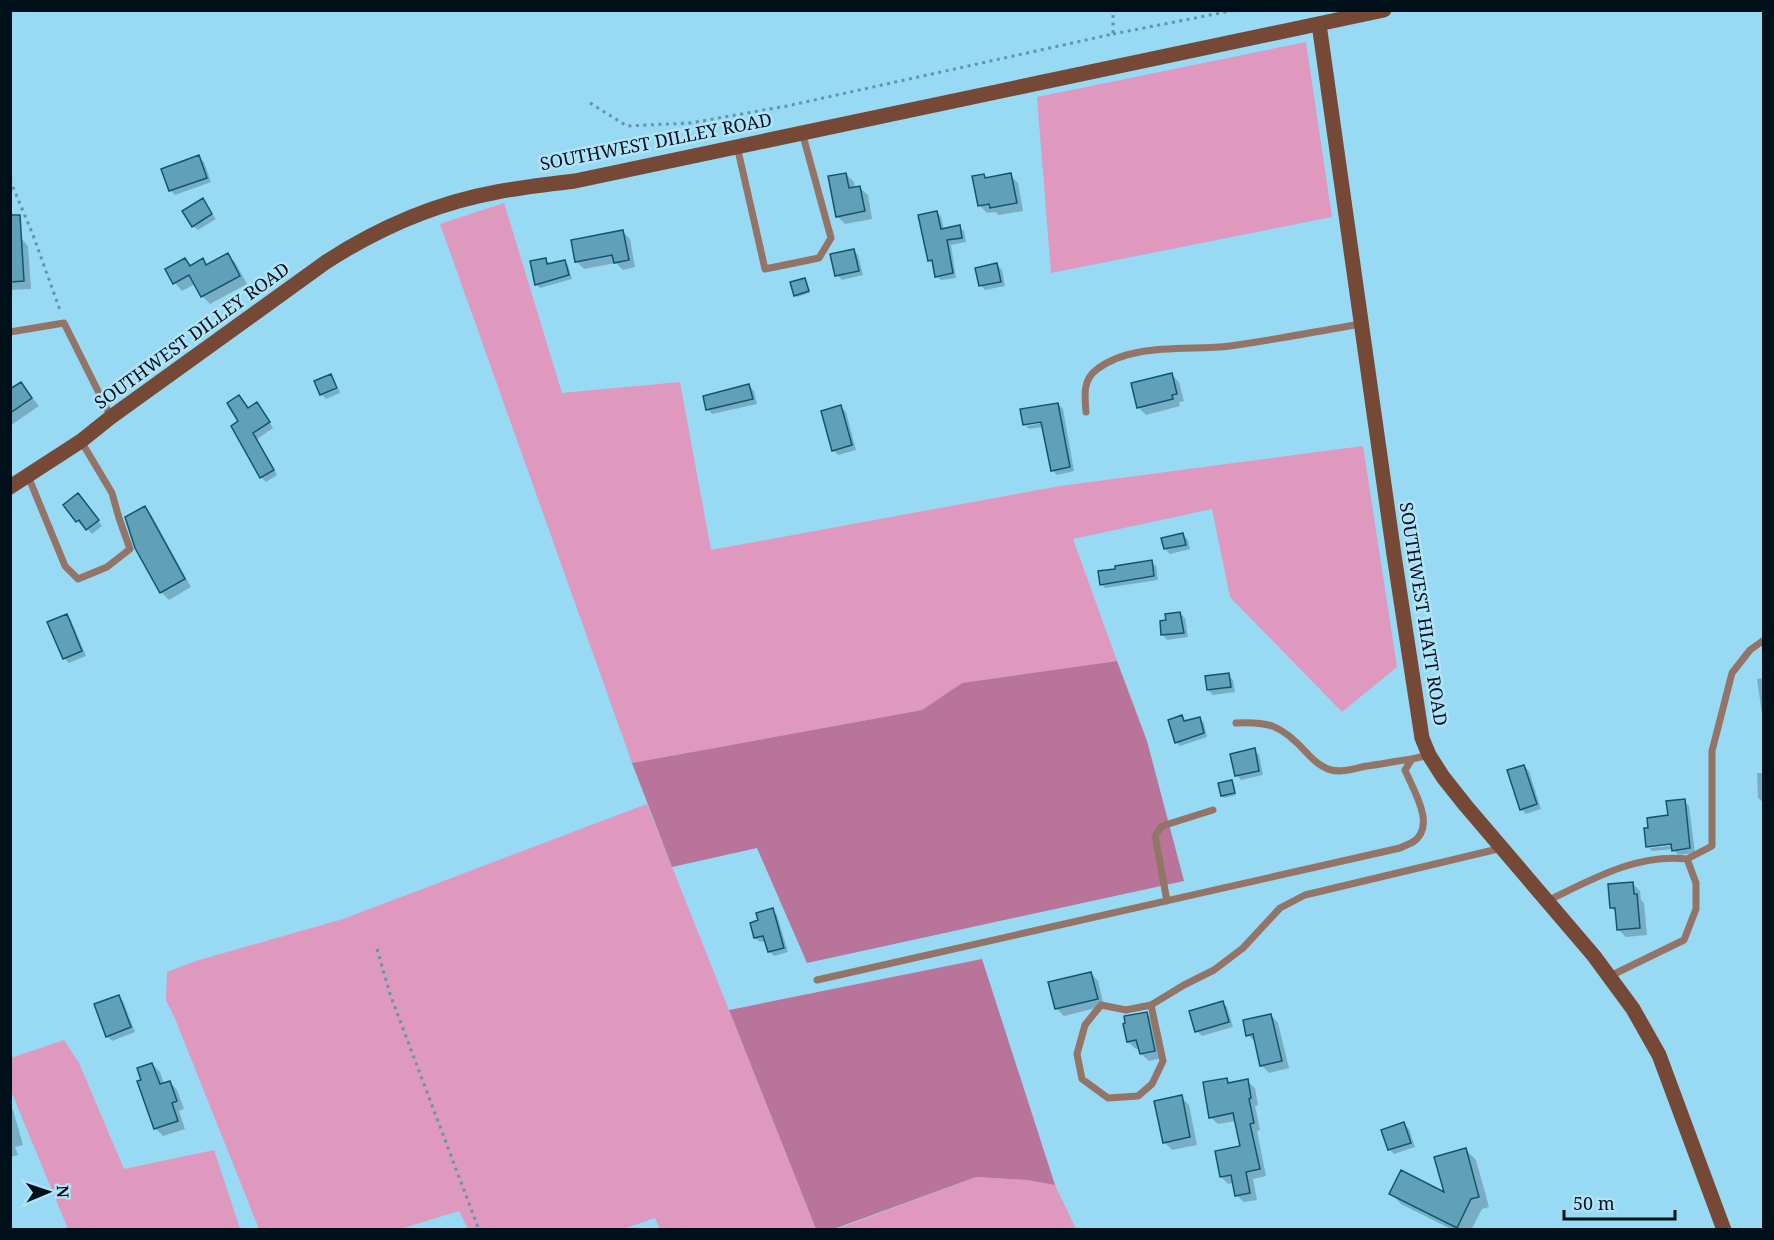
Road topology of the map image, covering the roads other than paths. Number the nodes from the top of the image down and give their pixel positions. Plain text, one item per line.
1 (1384, 10) edge
2 (1319, 24) junction
3 (802, 132) junction
4 (737, 146) junction
5 (1362, 324) junction
6 (10, 332) edge
7 (1086, 412) dead end
8 (111, 417) junction
9 (81, 441) junction
10 (28, 476) junction
11 (10, 487) edge
12 (1764, 640) edge
13 (1236, 723) dead end
14 (1429, 755) junction
15 (1413, 759) junction
16 (1213, 810) dead end
17 (1502, 848) junction
18 (1687, 859) junction
19 (1167, 901) junction
20 (1547, 901) junction
21 (1609, 976) junction
22 (817, 980) dead end
23 (1151, 1005) junction
24 (1724, 1230) edge

1 - 2 street, SOUTHWEST DILLEY ROAD
2 - 3 street, SOUTHWEST DILLEY ROAD
2 - 5 street, SOUTHWEST HIATT ROAD
3 - 4 street, SOUTHWEST DILLEY ROAD
3 - 4 lane
4 - 8 street, SOUTHWEST DILLEY ROAD
5 - 7 lane
5 - 14 street, SOUTHWEST HIATT ROAD
6 - 8 lane
8 - 9 street, SOUTHWEST DILLEY ROAD
9 - 10 street, SOUTHWEST DILLEY ROAD
9 - 10 lane
10 - 11 street, SOUTHWEST DILLEY ROAD
12 - 18 lane
13 - 15 lane
14 - 15 lane
14 - 17 street, SOUTHWEST HIATT ROAD
15 - 19 lane
16 - 19 lane
17 - 20 street, SOUTHWEST HIATT ROAD
17 - 23 lane
18 - 20 lane
18 - 21 lane
19 - 22 lane
20 - 21 street, SOUTHWEST HIATT ROAD
21 - 24 street, SOUTHWEST HIATT ROAD
23 - 23 lane

